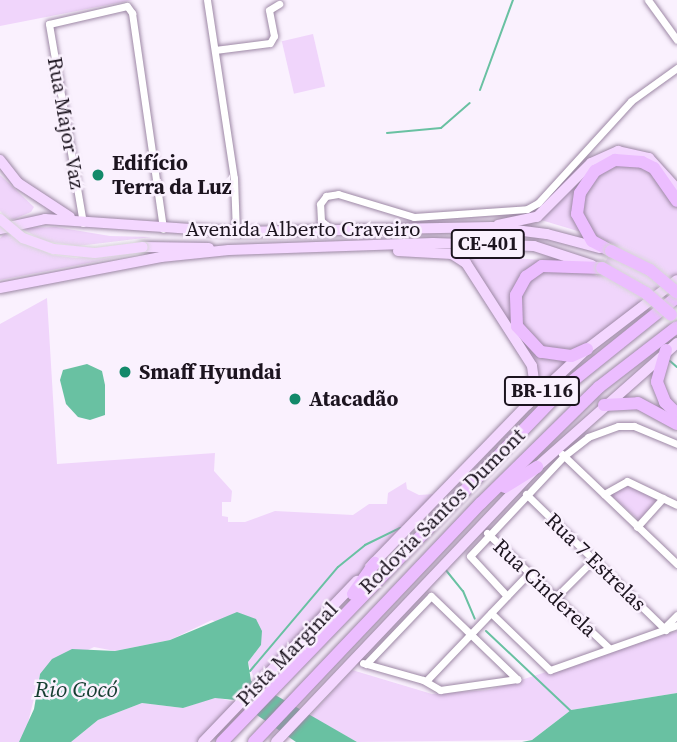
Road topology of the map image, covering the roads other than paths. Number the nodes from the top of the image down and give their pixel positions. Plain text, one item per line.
1 (207, 0) edge
2 (648, 0) edge
3 (279, 4) dead end
4 (677, 40) edge
5 (215, 50) junction
6 (677, 68) edge
7 (0, 160) edge
8 (677, 189) edge
9 (677, 201) edge
10 (0, 219) edge
11 (83, 223) junction
12 (492, 227) junction
13 (0, 229) edge
14 (163, 229) junction
15 (335, 231) junction
16 (236, 232) junction
17 (382, 246) junction
18 (229, 250) junction
19 (606, 250) junction
20 (597, 267) junction
21 (677, 281) edge
22 (0, 288) edge
23 (677, 295) edge
24 (674, 319) edge
25 (677, 327) edge
26 (672, 347) edge
27 (587, 349) junction
28 (527, 405) junction
29 (604, 405) junction
30 (677, 414) edge
31 (677, 424) edge
32 (677, 444) edge
33 (561, 452) junction
34 (537, 467) junction
35 (526, 494) junction
36 (604, 494) junction
37 (663, 498) junction
38 (481, 503) junction
39 (677, 505) edge
40 (424, 520) junction
41 (637, 527) junction
42 (485, 531) junction
43 (392, 554) junction
44 (594, 559) junction
45 (375, 563) junction
46 (677, 564) edge
47 (528, 573) junction
48 (507, 596) junction
49 (555, 598) junction
50 (491, 613) junction
51 (677, 615) edge
52 (677, 625) edge
53 (330, 626) junction
54 (665, 629) junction
55 (472, 633) junction
56 (609, 648) junction
57 (361, 662) junction
58 (288, 664) junction
59 (426, 681) junction
60 (256, 740) edge
61 (203, 742) edge
62 (222, 742) edge
63 (276, 742) edge

1 - 5 street
2 - 4 street
3 - 5 street
5 - 16 street
6 - 15 street
7 - 11 main road, CE-401
8 - 12 main road
9 - 19 highway
10 - 18 main road, CE-401, bridge
11 - 13 main road, Avenida Alberto Craveiro
11 - 14 main road, Avenida Alberto Craveiro / CE-401
11 - 14 street, Rua Major Vaz
12 - 15 main road, Avenida Alberto Craveiro / CE-401
12 - 19 main road, Avenida Alberto Craveiro / CE-401
14 - 16 main road, Avenida Alberto Craveiro / CE-401
15 - 16 main road, Avenida Alberto Craveiro / CE-401
17 - 18 main road, Avenida Alberto Craveiro / CE-401
17 - 20 main road, Avenida Alberto Craveiro / CE-401
17 - 28 main road
18 - 22 main road, Avenida Alberto Craveiro
19 - 23 highway, Avenida Alberto Craveiro / CE-401, bridge
20 - 24 highway, Avenida Alberto Craveiro / CE-401, bridge
20 - 27 highway
21 - 27 main road, BR-116
23 - 40 highway, Rodovia Santos Dumont / BR-116
25 - 38 highway, Rodovia Santos Dumont / BR-116
26 - 29 main road, BR-116
26 - 30 highway
27 - 28 main road, BR-116
28 - 40 main road, BR-116
29 - 31 highway
29 - 33 main road, BR-116
32 - 33 street
33 - 34 main road, BR-116
33 - 35 street
33 - 36 street
34 - 38 highway
34 - 42 main road, BR-116
35 - 42 street
35 - 44 street, Rua 7 Estrelas
36 - 37 street
36 - 41 street
37 - 39 street
37 - 41 street
38 - 60 highway, Rodovia Santos Dumont / BR-116
40 - 43 highway, Rodovia Santos Dumont / BR-116
41 - 46 street
42 - 47 street, Rua Cinderela
42 - 48 street
42 - 57 main road, BR-116
43 - 45 main road, Pista Marginal / BR-116
43 - 53 highway, Rodovia Santos Dumont / BR-116
44 - 49 street
44 - 54 street, Rua 7 Estrelas
45 - 53 highway
45 - 58 main road, Pista Marginal / BR-116
47 - 48 street
47 - 49 street, Rua Cinderela
48 - 50 street
49 - 56 street, Rua Cinderela
50 - 55 street
50 - 56 street
51 - 54 street
52 - 54 street
53 - 58 highway, Rodovia Santos Dumont / BR-116
54 - 56 street
55 - 57 street
55 - 59 street
55 - 59 street
57 - 59 street
57 - 63 main road, BR-116
58 - 61 main road, Pista Marginal / BR-116
58 - 62 highway, Rodovia Santos Dumont / BR-116

